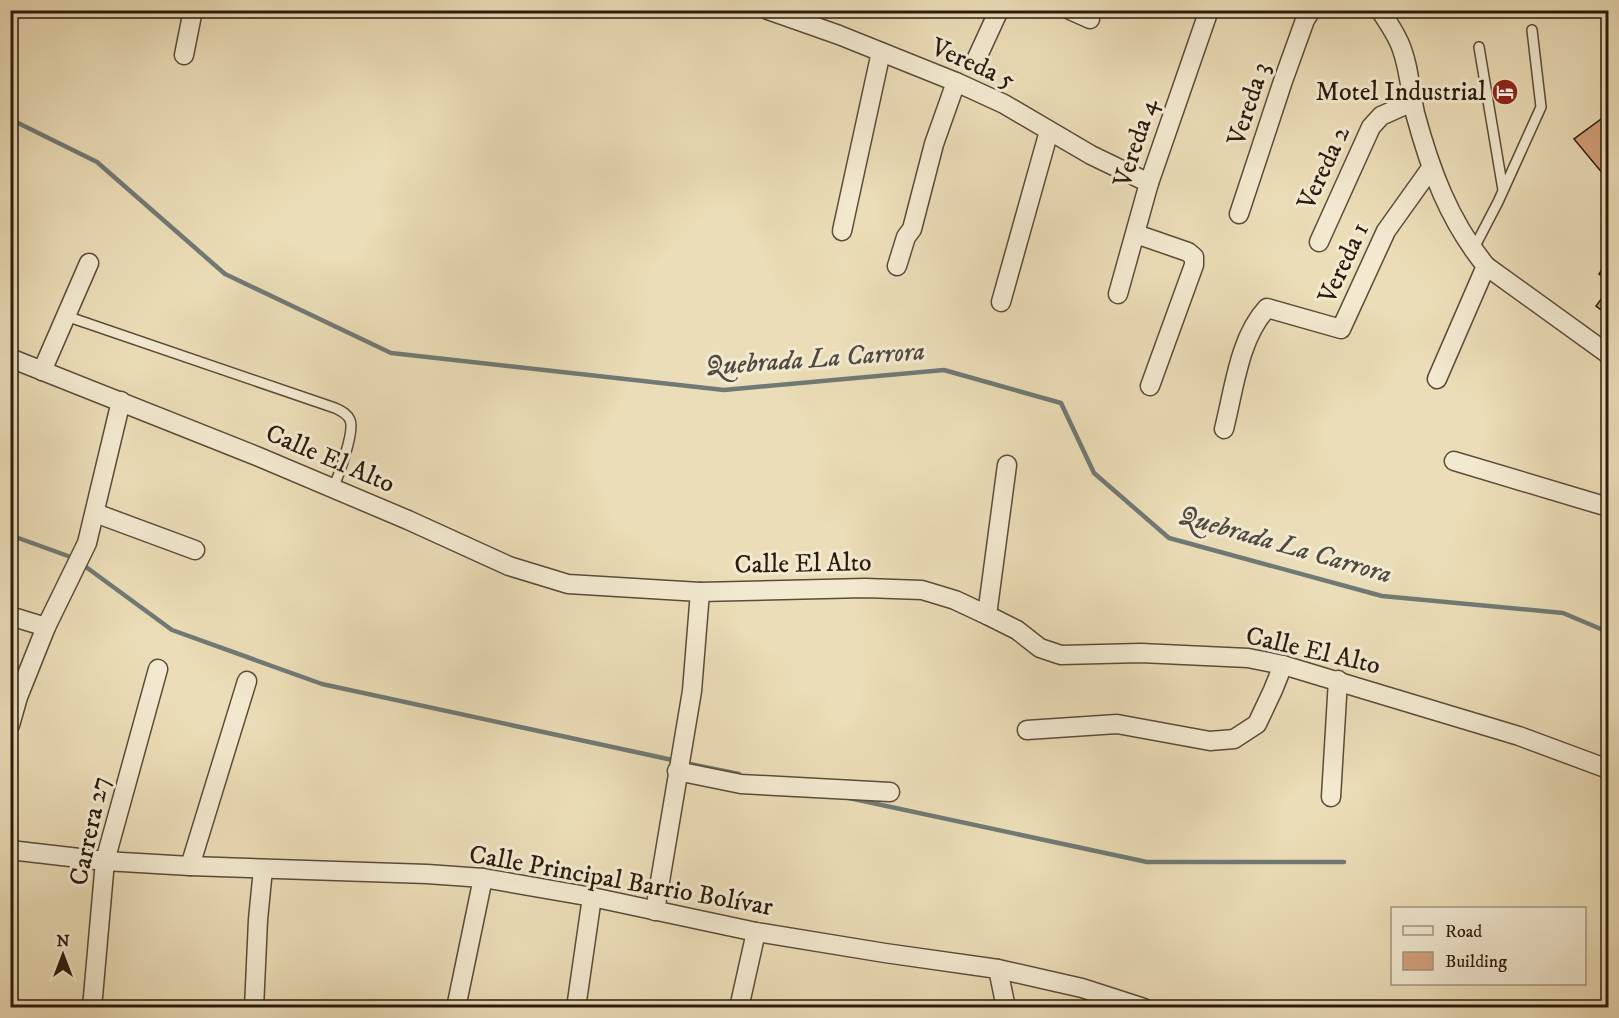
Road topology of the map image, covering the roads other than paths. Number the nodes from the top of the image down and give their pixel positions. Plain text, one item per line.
1 (193, 10) edge
2 (768, 10) edge
3 (999, 10) edge
4 (1070, 10) edge
5 (1209, 10) edge
6 (1311, 10) edge
7 (1380, 10) edge
8 (1089, 19) dead end
9 (1532, 30) dead end
10 (1479, 47) dead end
11 (881, 52) junction
12 (184, 55) dead end
13 (976, 60) dead end
14 (956, 82) junction
15 (1412, 102) junction
16 (1049, 131) junction
17 (1431, 168) junction
18 (1149, 183) junction
19 (1503, 190) junction
20 (1239, 214) dead end
21 (842, 231) dead end
22 (1136, 234) junction
23 (1318, 242) dead end
24 (1473, 250) junction
25 (89, 263) dead end
26 (897, 266) dead end
27 (1486, 266) junction
28 (1118, 294) dead end
29 (1001, 302) dead end
30 (66, 316) junction
31 (1608, 354) edge
32 (10, 358) edge
33 (42, 371) junction
34 (1437, 379) dead end
35 (1150, 386) dead end
36 (121, 401) junction
37 (1224, 429) dead end
38 (1454, 460) dead end
39 (1007, 465) dead end
40 (333, 488) junction
41 (1608, 507) edge
42 (95, 513) junction
43 (195, 550) dead end
44 (700, 592) junction
45 (987, 615) junction
46 (10, 616) edge
47 (46, 627) junction
48 (1282, 665) junction
49 (158, 669) dead end
50 (1338, 680) junction
51 (247, 681) dead end
52 (10, 725) edge
53 (1027, 730) dead end
54 (1608, 769) edge
55 (677, 771) junction
56 (890, 792) dead end
57 (1331, 797) dead end
58 (10, 850) edge
59 (105, 861) junction
60 (190, 866) junction
61 (263, 869) junction
62 (483, 878) junction
63 (592, 897) junction
64 (655, 912) junction
65 (756, 932) junction
66 (998, 969) junction
67 (92, 1008) edge
68 (254, 1008) edge
69 (456, 1008) edge
70 (576, 1008) edge
71 (739, 1008) edge
72 (1006, 1008) edge
73 (1144, 1008) edge

1 - 12 street
2 - 11 street, Vereda 5
3 - 13 street
4 - 8 street
5 - 18 street, Vereda 4
6 - 20 street, Vereda 3
7 - 15 street
9 - 19 lane
10 - 19 lane
11 - 14 street, Vereda 5
11 - 21 street
14 - 16 street, Vereda 5
14 - 26 street
15 - 17 street
15 - 23 street, Vereda 2
16 - 18 street, Vereda 5
16 - 29 street
17 - 24 street
17 - 37 street, Vereda 1
18 - 22 street, Vereda 4
19 - 24 lane
22 - 28 street, Vereda 4
22 - 35 street
24 - 27 street
25 - 30 street
27 - 31 street
27 - 34 street
30 - 33 street
30 - 40 lane
32 - 33 street, Calle El Alto
33 - 36 street, Calle El Alto
36 - 40 street, Calle El Alto
36 - 42 street
38 - 41 street
39 - 45 street
40 - 44 street, Calle El Alto
42 - 43 street
42 - 47 street
44 - 45 street, Calle El Alto
44 - 55 street
45 - 48 street, Calle El Alto
46 - 47 street
47 - 52 street
48 - 50 street, Calle El Alto
48 - 53 street
49 - 59 street, Carrera 27
50 - 54 street, Calle El Alto
50 - 57 street
51 - 60 street
55 - 56 street
55 - 64 street
58 - 59 street, Calle Principal Barrio Bolívar
59 - 60 street, Calle Principal Barrio Bolívar
59 - 67 street, Carrera 27
60 - 61 street, Calle Principal Barrio Bolívar
61 - 62 street, Calle Principal Barrio Bolívar
61 - 68 street
62 - 63 street, Calle Principal Barrio Bolívar
62 - 69 street
63 - 64 street, Calle Principal Barrio Bolívar
63 - 70 street
64 - 65 street, Calle Principal Barrio Bolívar
65 - 66 street, Calle Principal Barrio Bolívar
65 - 71 street
66 - 72 street
66 - 73 street, Calle Principal Barrio Bolívar

